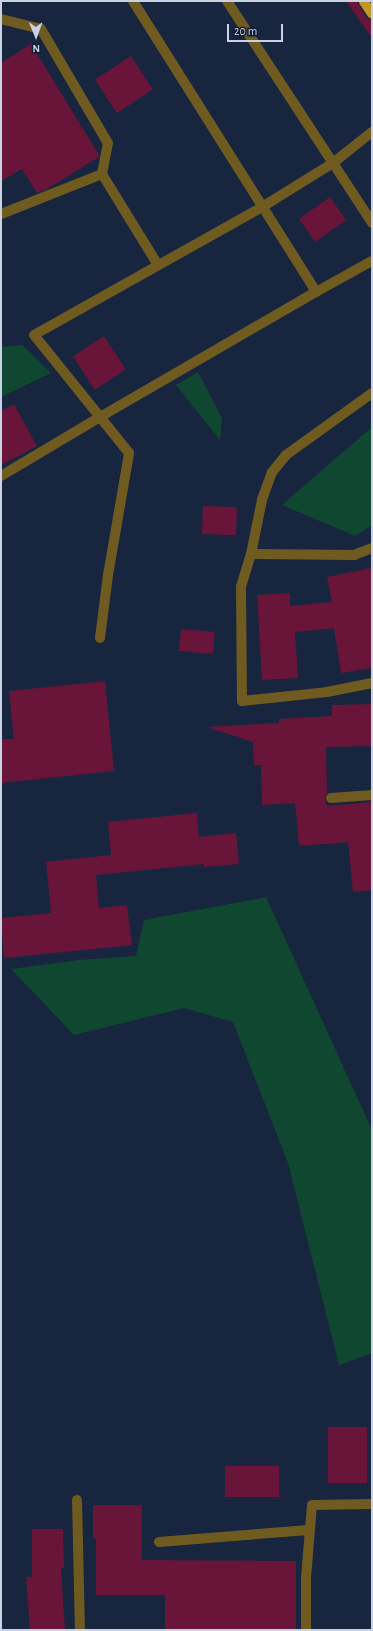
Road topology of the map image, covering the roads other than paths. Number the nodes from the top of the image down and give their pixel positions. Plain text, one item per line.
1 (133, 1) edge
2 (227, 1) edge
3 (364, 1) edge
4 (372, 13) edge
5 (1, 19) edge
6 (372, 132) edge
7 (333, 163) junction
8 (102, 174) junction
9 (262, 207) junction
10 (1, 214) edge
11 (372, 222) edge
12 (372, 261) edge
13 (158, 265) junction
14 (316, 292) junction
15 (372, 393) edge
16 (100, 417) junction
17 (1, 476) edge
18 (372, 548) edge
19 (251, 554) junction
20 (100, 638) dead end
21 (372, 683) edge
22 (372, 795) edge
23 (331, 798) dead end
24 (77, 1500) dead end
25 (372, 1504) edge
26 (310, 1530) junction
27 (159, 1542) dead end
28 (80, 1630) edge
29 (306, 1630) edge

1 - 9 street
2 - 7 street
3 - 4 highway
5 - 8 street
6 - 7 street
7 - 9 street
7 - 11 street
8 - 10 street
8 - 13 street
9 - 13 street
9 - 14 street
12 - 14 street
13 - 16 street
14 - 16 street
15 - 19 street
16 - 17 street
16 - 20 street
18 - 19 street
19 - 21 street
22 - 23 street
24 - 28 street
25 - 26 street
26 - 27 street
26 - 29 street

